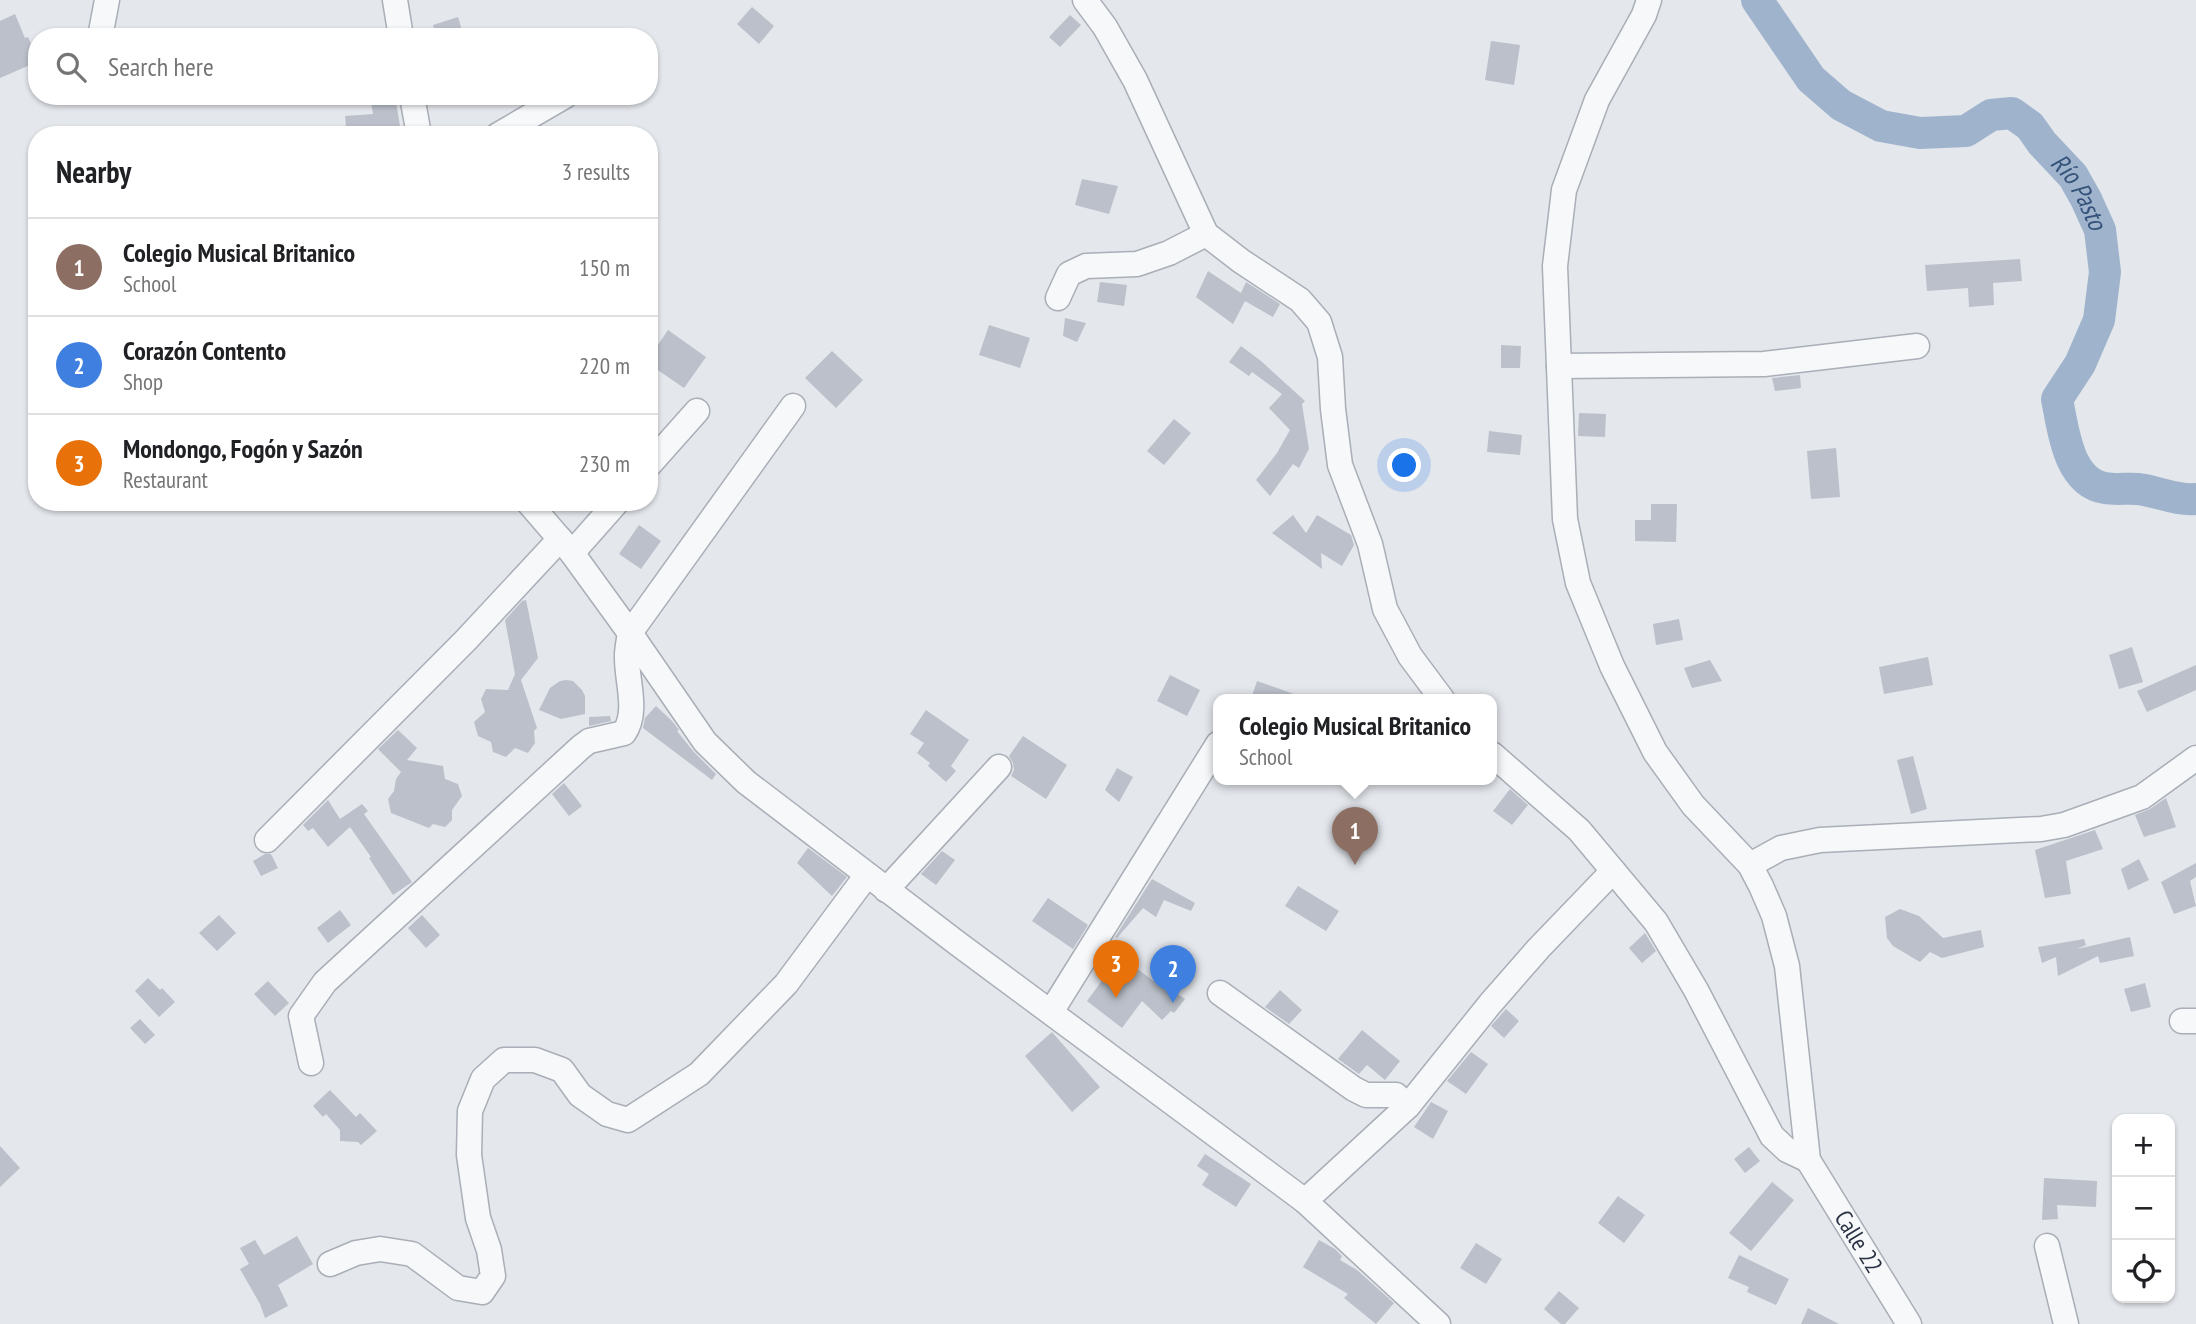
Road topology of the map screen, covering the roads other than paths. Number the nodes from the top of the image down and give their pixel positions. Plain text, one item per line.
1 (107, 0) edge
2 (395, 0) edge
3 (1085, 0) edge
4 (1649, 0) edge
5 (102, 28) edge
6 (400, 28) edge
7 (414, 105) edge
8 (550, 105) edge
9 (417, 126) edge
10 (513, 126) edge
11 (1206, 234) junction
12 (1058, 298) dead end
13 (1917, 346) dead end
14 (1559, 366) junction
15 (793, 405) dead end
16 (697, 411) dead end
17 (658, 455) edge
18 (536, 511) edge
19 (607, 511) edge
20 (566, 546) junction
21 (630, 633) junction
22 (1436, 694) edge
23 (1213, 754) edge
24 (1497, 758) edge
25 (2196, 758) edge
26 (999, 767) dead end
27 (267, 840) dead end
28 (1751, 865) junction
29 (1613, 871) junction
30 (877, 882) junction
31 (1220, 993) dead end
32 (1051, 1012) junction
33 (311, 1063) dead end
34 (1408, 1106) junction
35 (1808, 1160) junction
36 (1305, 1201) junction
37 (2047, 1246) dead end
38 (330, 1264) dead end
39 (1438, 1324) edge
40 (1909, 1324) edge
41 (2066, 1324) edge

1 - 5 street
2 - 6 street
3 - 11 street
4 - 14 street
7 - 9 street
8 - 10 street
11 - 12 street
11 - 22 street
13 - 14 street
14 - 28 street
15 - 21 street
16 - 17 street
18 - 20 street
19 - 20 street
20 - 21 street
20 - 27 street
21 - 30 street
21 - 33 street
23 - 32 street
24 - 29 street
25 - 28 street
26 - 30 street
28 - 35 street
29 - 34 street
29 - 35 street
30 - 32 street
30 - 38 street
31 - 34 street
32 - 36 street
34 - 36 street
35 - 40 street, Calle 22
36 - 39 street
37 - 41 street

